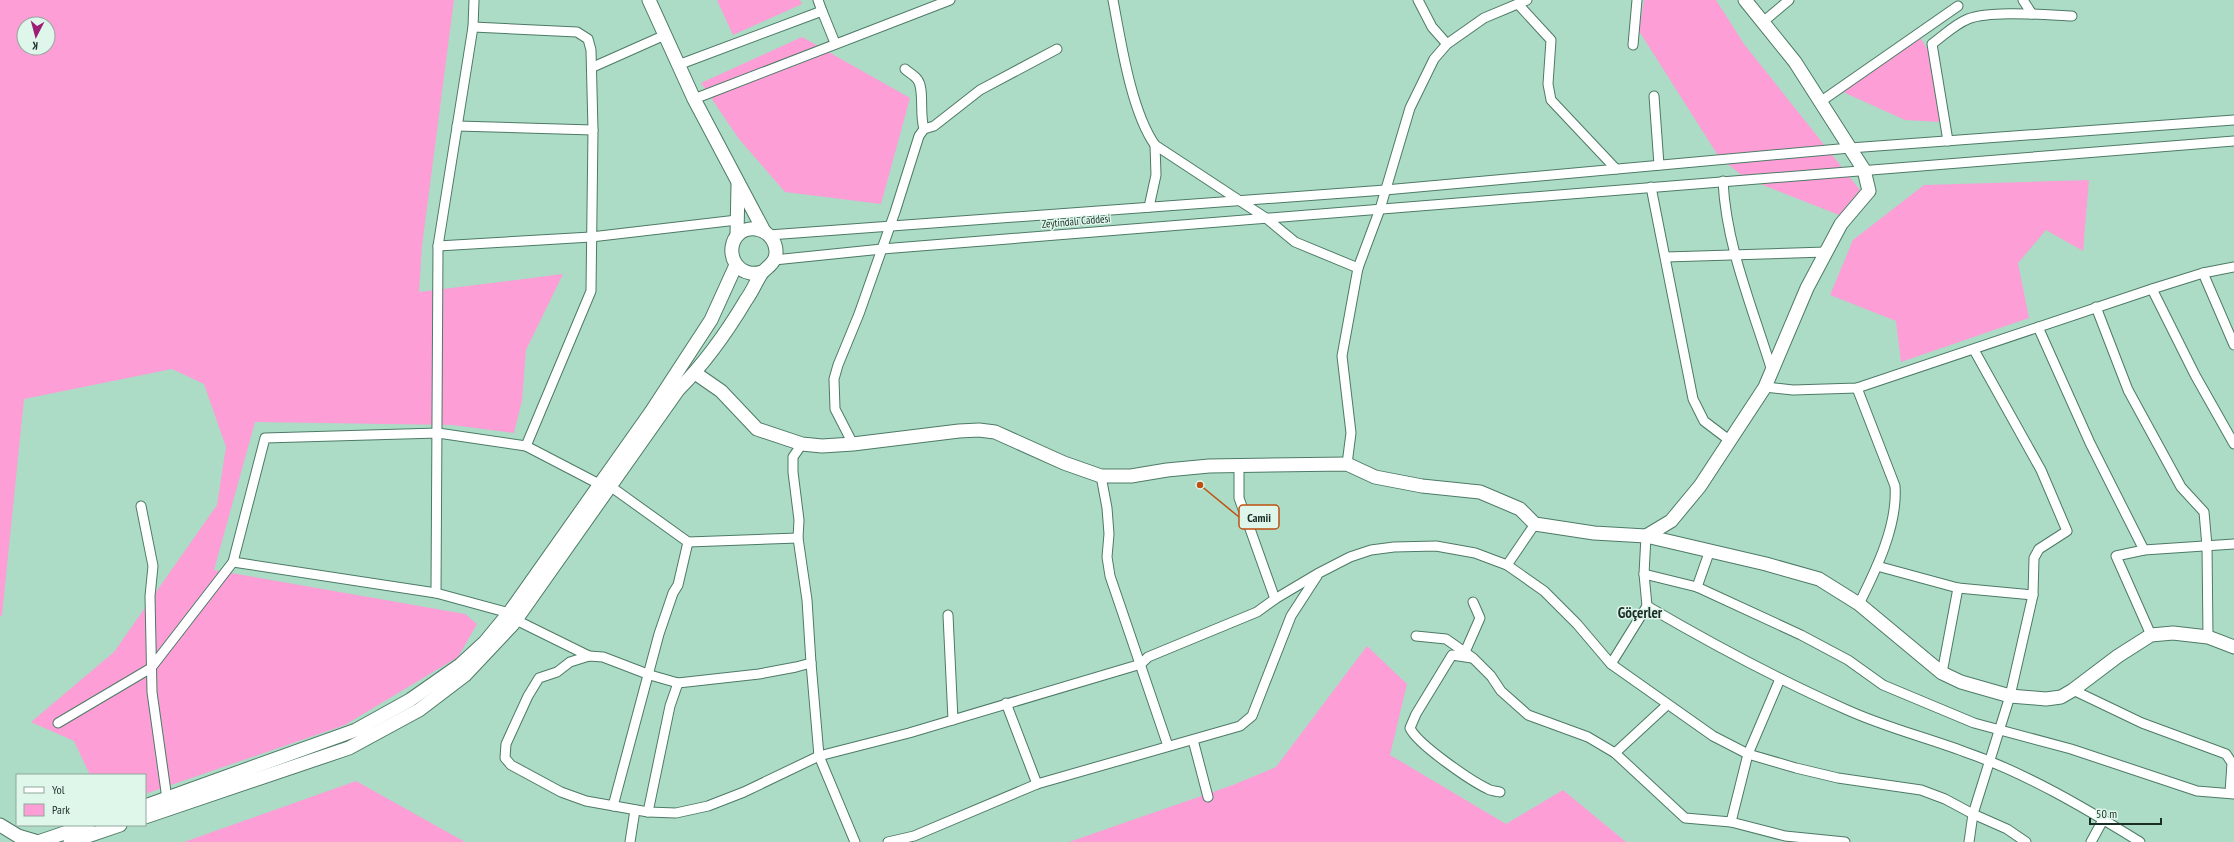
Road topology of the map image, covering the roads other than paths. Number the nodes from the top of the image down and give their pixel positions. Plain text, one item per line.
1 (474, 0) edge
2 (649, 0) edge
3 (818, 0) edge
4 (950, 0) edge
5 (1112, 0) edge
6 (1418, 0) edge
7 (1637, 0) edge
8 (1745, 0) edge
9 (1789, 0) edge
10 (2022, 0) edge
11 (1522, 2) edge
12 (1956, 3) edge
13 (822, 11) junction
14 (2032, 14) junction
15 (2072, 16) dead end
16 (1966, 20) junction
17 (1763, 22) junction
18 (473, 26) junction
19 (664, 35) junction
20 (835, 43) junction
21 (1447, 44) junction
22 (1633, 45) dead end
23 (1057, 49) dead end
24 (678, 65) junction
25 (593, 67) junction
26 (904, 69) dead end
27 (1654, 96) dead end
28 (694, 99) junction
29 (1820, 102) junction
30 (2234, 120) edge
31 (457, 126) junction
32 (924, 129) junction
33 (593, 130) junction
34 (1948, 141) junction
35 (2234, 141) edge
36 (1155, 145) junction
37 (1850, 148) junction
38 (1658, 166) junction
39 (1616, 169) junction
40 (1864, 170) junction
41 (1723, 181) junction
42 (738, 183) junction
43 (1651, 187) junction
44 (1385, 190) junction
45 (1239, 200) junction
46 (1149, 207) junction
47 (1380, 208) junction
48 (1266, 218) junction
49 (737, 220) junction
50 (891, 226) junction
51 (767, 233) junction
52 (737, 235) junction
53 (591, 237) junction
54 (438, 246) junction
55 (882, 249) junction
56 (1826, 252) junction
57 (1736, 256) junction
58 (1666, 257) junction
59 (774, 260) junction
60 (736, 265) junction
61 (2234, 267) edge
62 (1358, 268) junction
63 (762, 272) junction
64 (2203, 273) junction
65 (2152, 289) junction
66 (2096, 307) junction
67 (2038, 327) junction
68 (2234, 345) edge
69 (1974, 350) junction
70 (1772, 371) junction
71 (695, 373) junction
72 (1765, 387) junction
73 (1857, 388) junction
74 (438, 433) junction
75 (1728, 440) junction
76 (802, 444) junction
77 (853, 444) junction
78 (2234, 444) edge
79 (526, 446) junction
80 (1347, 464) junction
81 (1239, 465) junction
82 (1101, 476) junction
83 (605, 485) junction
84 (141, 506) dead end
85 (1535, 524) junction
86 (1646, 536) junction
87 (798, 538) junction
88 (688, 542) junction
89 (2234, 544) edge
90 (2207, 546) junction
91 (1710, 550) junction
92 (2144, 550) junction
93 (234, 562) junction
94 (1507, 565) junction
95 (1877, 566) junction
96 (1318, 574) junction
97 (1644, 574) junction
98 (1698, 587) junction
99 (1958, 588) junction
100 (436, 593) junction
101 (2033, 595) junction
102 (1275, 599) junction
103 (1473, 602) dead end
104 (1860, 604) junction
105 (1647, 606) junction
106 (948, 615) dead end
107 (512, 616) junction
108 (2151, 635) junction
109 (1416, 636) dead end
110 (2208, 637) junction
111 (2234, 647) edge
112 (1465, 652) junction
113 (589, 656) junction
114 (1473, 658) junction
115 (810, 663) junction
116 (1141, 664) junction
117 (1611, 664) junction
118 (151, 668) junction
119 (1942, 673) junction
120 (650, 675) junction
121 (1780, 679) junction
122 (678, 682) junction
123 (2073, 690) junction
124 (2010, 696) junction
125 (1006, 703) junction
126 (1667, 705) junction
127 (953, 720) junction
128 (58, 723) dead end
129 (1998, 730) junction
130 (1194, 740) junction
131 (1168, 746) junction
132 (1615, 753) junction
133 (1748, 754) junction
134 (819, 756) junction
135 (1989, 762) junction
136 (1037, 784) junction
137 (1500, 792) dead end
138 (2232, 794) edge
139 (1208, 797) dead end
140 (167, 799) junction
141 (146, 806) edge
142 (613, 806) junction
143 (635, 810) junction
144 (648, 812) junction
145 (1973, 814) junction
146 (146, 817) edge
147 (2103, 820) junction
148 (1731, 822) junction
149 (0, 825) edge
150 (85, 826) edge
151 (117, 826) edge
152 (911, 839) edge
153 (38, 842) edge
154 (70, 842) edge
155 (630, 842) edge
156 (855, 842) edge
157 (888, 842) edge
158 (1845, 842) edge
159 (1969, 842) edge
160 (2026, 842) edge
161 (2091, 842) edge
162 (2140, 842) edge

1 - 18 street
2 - 19 street
3 - 13 street
4 - 20 street
5 - 36 street
6 - 21 street
7 - 22 street
8 - 17 street
9 - 17 street
10 - 14 street
11 - 21 street
11 - 39 street
12 - 16 street
12 - 29 street
13 - 20 street
13 - 24 street
14 - 15 street
14 - 16 street
16 - 34 street
17 - 29 street
18 - 25 street
18 - 31 street
19 - 24 street
19 - 25 street
20 - 28 street
21 - 44 street
23 - 32 street
24 - 28 street
25 - 33 street
26 - 32 street
27 - 38 street
28 - 42 street
29 - 37 street
30 - 34 street
31 - 33 street
31 - 54 street
32 - 50 street
33 - 53 street
34 - 37 street
35 - 40 street, Zeytindalı Caddesi
36 - 45 street
36 - 46 street
37 - 38 street
37 - 40 street
38 - 39 street
39 - 44 street
40 - 41 street, Zeytindalı Caddesi
40 - 56 street
41 - 43 street, Zeytindalı Caddesi
41 - 57 street
42 - 49 street
42 - 51 street
43 - 47 street, Zeytindalı Caddesi
43 - 58 street
44 - 45 street
44 - 47 street
45 - 46 street
45 - 48 street
46 - 50 street
47 - 48 street, Zeytindalı Caddesi
47 - 62 street
48 - 55 street, Zeytindalı Caddesi
48 - 62 street
49 - 52 street
49 - 53 street
50 - 51 street
50 - 55 street
51 - 52 street
51 - 59 street
52 - 60 street
53 - 54 street
53 - 79 street
54 - 74 street
55 - 59 street, Zeytindalı Caddesi
55 - 77 street
56 - 57 street
56 - 70 street
57 - 58 street
57 - 70 street
58 - 75 street
59 - 63 street
60 - 63 street
60 - 83 street
61 - 64 street
62 - 80 street
63 - 71 street
64 - 65 street
64 - 68 street
65 - 66 street
65 - 78 street
66 - 67 street
66 - 90 street
67 - 69 street
67 - 92 street
69 - 73 street
69 - 101 street
70 - 72 street
71 - 76 street
71 - 83 street
72 - 73 street
72 - 75 street
73 - 95 street
74 - 79 street
74 - 93 street
74 - 100 street
75 - 86 street
76 - 77 street
76 - 87 street
77 - 82 street
79 - 83 street
80 - 81 street
80 - 85 street
81 - 82 street
81 - 102 street
82 - 116 street
83 - 88 street
83 - 107 street
84 - 118 street
85 - 86 street
85 - 94 street
86 - 91 street
86 - 97 street
87 - 88 street
87 - 115 street
88 - 120 street
89 - 90 street
90 - 92 street
90 - 110 street
91 - 98 street
91 - 104 street
92 - 108 street
93 - 100 street
93 - 118 street
94 - 96 street
94 - 117 street
95 - 99 street
95 - 104 street
96 - 102 street
96 - 130 street
97 - 98 street
97 - 105 street
98 - 129 street
99 - 101 street
99 - 119 street
100 - 107 street
101 - 124 street
102 - 116 street
103 - 112 street
104 - 119 street
105 - 117 street
105 - 121 street
106 - 127 street
107 - 113 street
107 - 140 street
107 - 146 street
108 - 110 street
108 - 123 street
109 - 112 street
110 - 111 street
112 - 114 street
113 - 120 street
113 - 142 street
114 - 132 street
114 - 137 street
115 - 122 street
115 - 134 street
116 - 125 street
116 - 131 street
117 - 126 street
118 - 128 street
118 - 140 street
119 - 124 street
120 - 122 street
120 - 142 street
121 - 133 street
121 - 135 street
122 - 144 street
123 - 124 street
123 - 138 street
124 - 129 street
125 - 127 street
125 - 136 street
126 - 132 street
126 - 133 street
127 - 134 street
129 - 135 street
129 - 138 street
130 - 131 street
130 - 139 street
131 - 136 street
132 - 148 street
133 - 145 street
133 - 148 street
134 - 144 street
134 - 156 street
135 - 145 street
135 - 147 street
136 - 152 street
140 - 141 street
142 - 143 street
143 - 144 street
143 - 155 street
145 - 159 street
145 - 160 street
147 - 161 street
147 - 162 street
148 - 158 street
149 - 153 street
150 - 153 street
151 - 154 street
152 - 157 street

